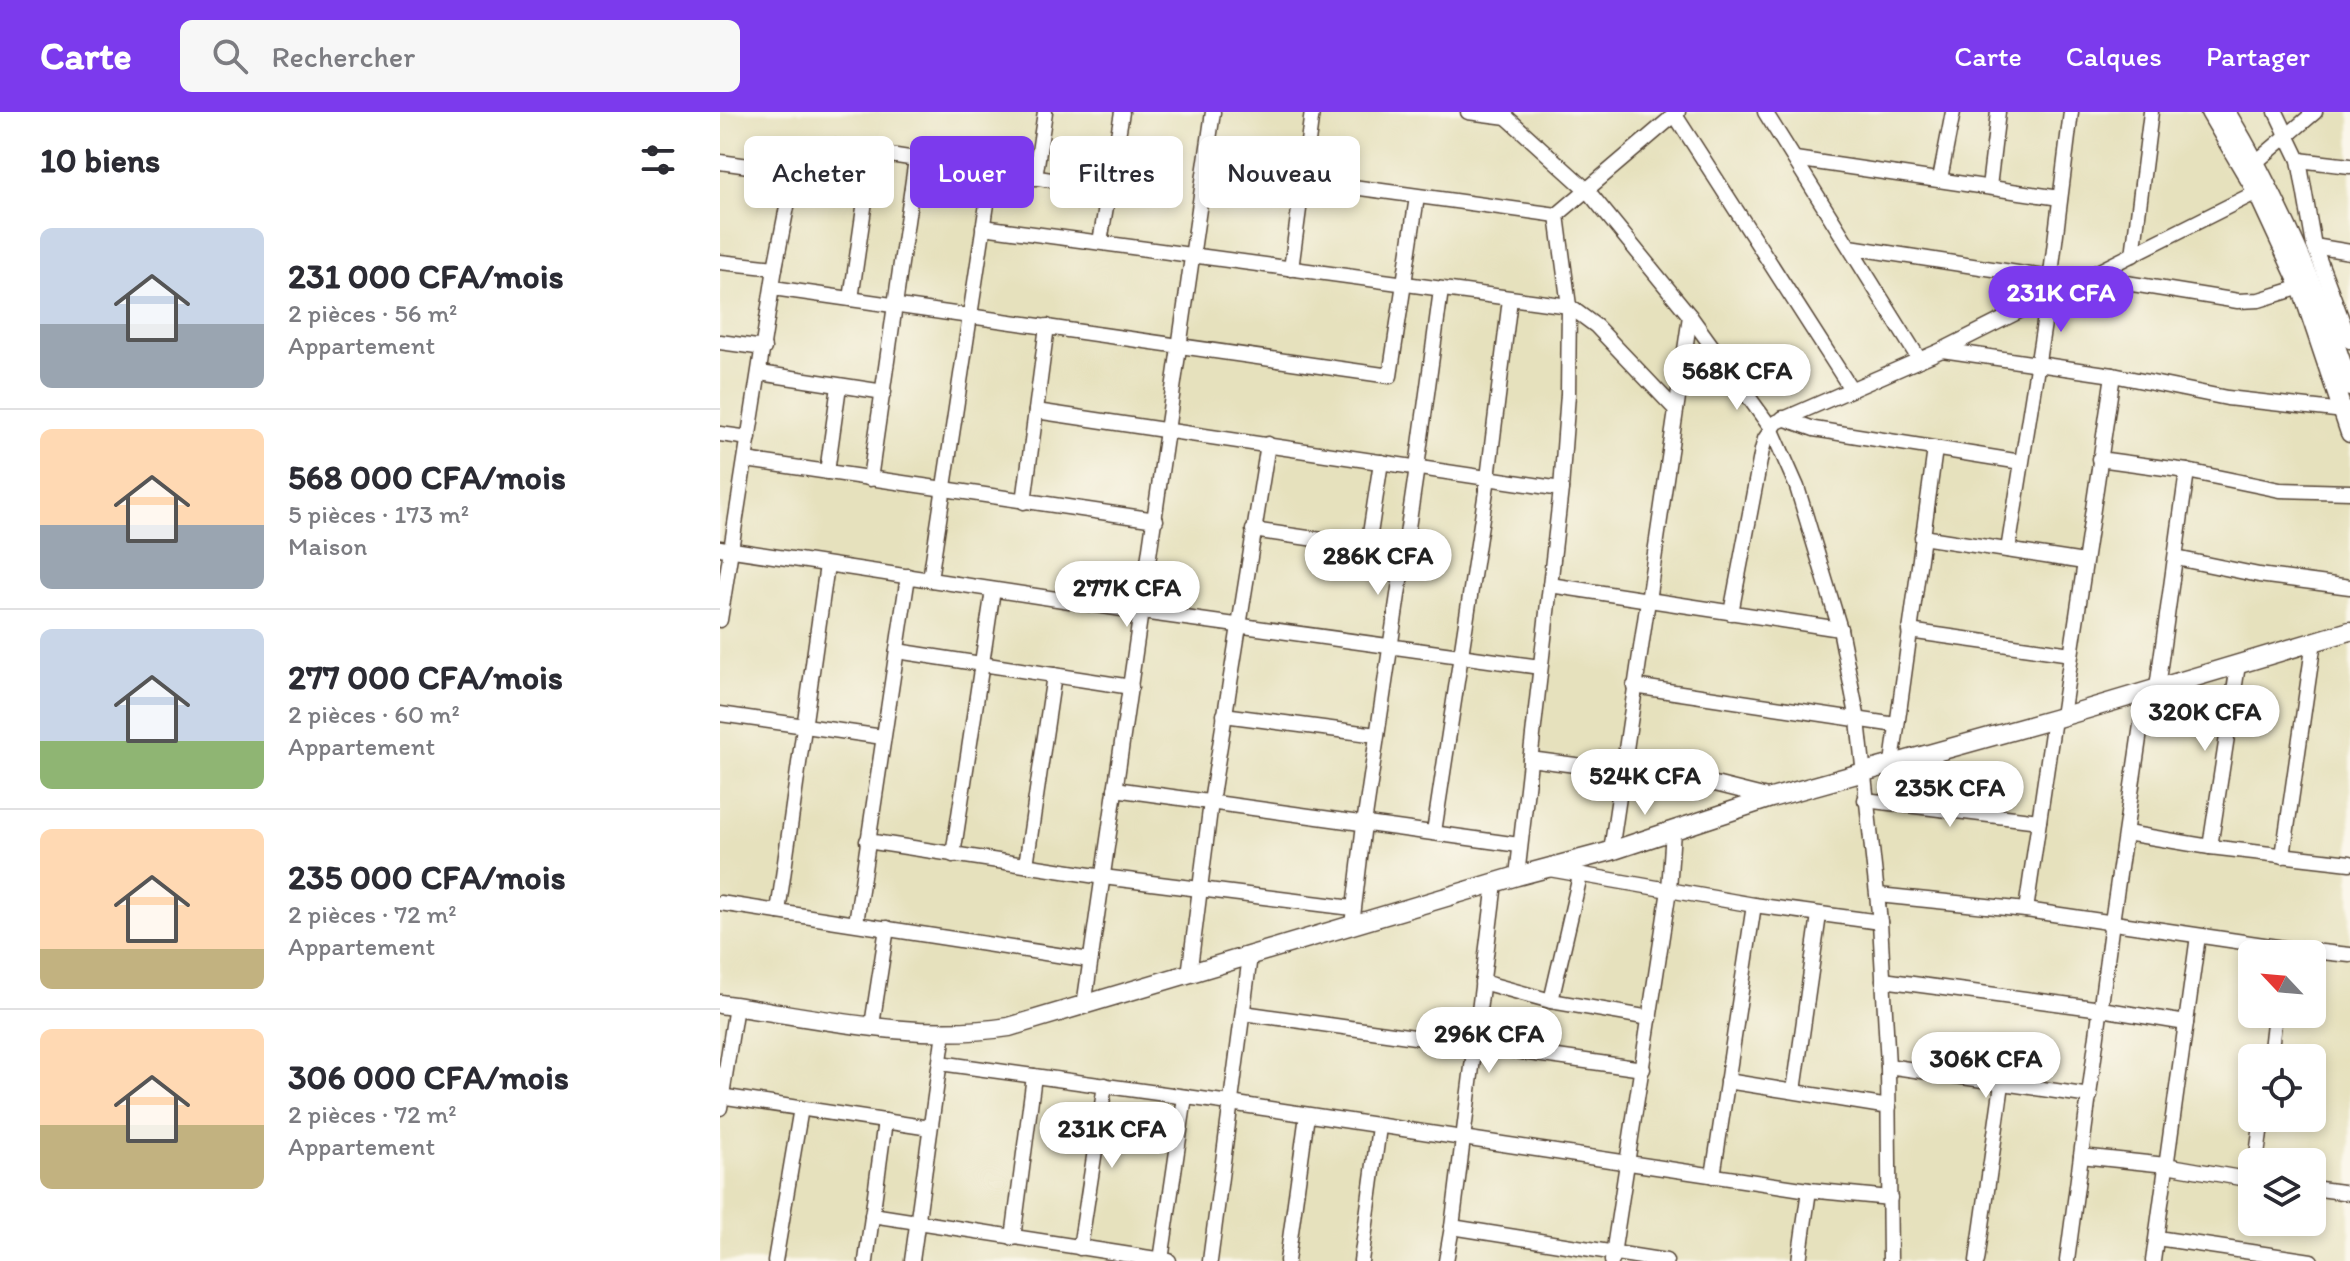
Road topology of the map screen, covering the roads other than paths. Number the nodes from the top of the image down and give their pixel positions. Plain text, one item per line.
1 (1045, 112) edge
2 (1122, 112) edge
3 (1213, 112) edge
4 (1312, 112) edge
5 (1468, 112) edge
6 (1765, 112) edge
7 (1953, 112) edge
8 (1998, 112) edge
9 (2071, 112) edge
10 (2151, 112) edge
11 (2210, 112) edge
12 (2226, 112) edge
13 (2315, 112) edge
14 (1676, 113) edge
15 (1504, 114) edge
16 (2279, 114) edge
17 (2288, 135) junction
18 (1118, 136) edge
19 (1308, 136) edge
20 (1795, 159) junction
21 (2299, 160) junction
22 (720, 162) edge
23 (2256, 162) junction
24 (744, 165) edge
25 (2350, 166) edge
26 (1035, 178) joint
27 (1940, 179) junction
28 (1050, 180) edge
29 (1989, 187) junction
30 (1360, 189) edge
31 (1587, 190) junction
32 (2257, 192) junction
33 (1417, 197) junction
34 (2060, 198) junction
35 (910, 203) edge
36 (786, 208) edge
37 (864, 208) edge
38 (986, 208) edge
39 (1106, 208) edge
40 (1299, 208) edge
41 (1557, 215) junction
42 (983, 227) junction
43 (1100, 242) junction
44 (2314, 246) junction
45 (1850, 247) junction
46 (2350, 252) edge
47 (2133, 255) junction
48 (1193, 256) junction
49 (720, 262) edge
50 (775, 268) junction
51 (1291, 269) junction
52 (2089, 277) junction
53 (2051, 278) junction
54 (2313, 282) junction
55 (1405, 285) junction
56 (773, 288) junction
57 (1441, 290) junction
58 (2048, 298) junction
59 (851, 299) junction
60 (1510, 299) junction
61 (896, 306) junction
62 (1569, 306) junction
63 (972, 315) junction
64 (1690, 316) junction
65 (1047, 326) junction
66 (2350, 341) edge
67 (720, 342) edge
68 (1180, 345) junction
69 (764, 348) junction
70 (1942, 350) junction
71 (1919, 359) junction
72 (2037, 365) junction
73 (760, 373) junction
74 (2113, 375) junction
75 (839, 386) junction
76 (2350, 387) edge
77 (1851, 389) junction
78 (884, 392) junction
79 (1676, 410) junction
80 (1036, 411) junction
81 (2344, 411) junction
82 (1777, 423) junction
83 (1169, 430) junction
84 (2350, 433) edge
85 (720, 434) edge
86 (749, 438) junction
87 (1268, 444) junction
88 (1935, 449) junction
89 (2099, 459) junction
90 (746, 460) junction
91 (1381, 462) junction
92 (2021, 462) junction
93 (1417, 467) junction
94 (2187, 471) junction
95 (827, 472) junction
96 (1488, 478) junction
97 (870, 479) junction
98 (1561, 489) junction
99 (944, 491) junction
100 (2350, 492) edge
101 (1024, 502) junction
102 (1156, 520) junction
103 (1253, 530) junction
104 (1922, 537) junction
105 (1368, 547) junction
106 (726, 548) edge
107 (2008, 550) junction
108 (1404, 552) junction
109 (2176, 558) junction
110 (2084, 562) junction
111 (827, 565) junction
112 (908, 576) junction
113 (930, 579) junction
114 (1550, 585) junction
115 (2350, 587) edge
116 (993, 590) junction
117 (1648, 600) junction
118 (1142, 612) junction
119 (1731, 613) junction
120 (720, 620) edge
121 (1238, 625) junction
122 (1840, 629) junction
123 (1909, 631) junction
124 (2350, 631) edge
125 (2314, 641) junction
126 (1390, 646) junction
127 (897, 651) junction
128 (2071, 654) junction
129 (1461, 655) junction
130 (982, 664) junction
131 (2238, 665) junction
132 (1540, 667) junction
133 (1054, 675) junction
134 (1634, 686) junction
135 (1131, 687) junction
136 (2152, 690) junction
137 (720, 714) edge
138 (1224, 715) junction
139 (2058, 718) junction
140 (1858, 720) junction
141 (804, 725) junction
142 (1896, 725) junction
143 (1377, 735) junction
144 (883, 737) junction
145 (1530, 759) junction
146 (1892, 763) junction
147 (1621, 771) junction
148 (1863, 771) junction
149 (1115, 789) junction
150 (1771, 798) junction
151 (1865, 800) junction
152 (1211, 802) junction
153 (2039, 821) junction
154 (1364, 824) junction
155 (1673, 830) junction
156 (1434, 832) junction
157 (2126, 833) junction
158 (867, 841) junction
159 (1519, 845) junction
160 (2210, 847) junction
161 (1611, 851) junction
162 (953, 855) junction
163 (2283, 856) junction
164 (2350, 863) edge
165 (1026, 865) junction
166 (1544, 868) junction
167 (1517, 876) junction
168 (1580, 876) junction
169 (1103, 877) junction
170 (1495, 883) junction
171 (1199, 889) junction
172 (1669, 890) junction
173 (1878, 895) junction
174 (720, 903) edge
175 (1754, 905) junction
176 (2026, 910) junction
177 (778, 912) junction
178 (1819, 915) junction
179 (1352, 917) junction
180 (1880, 922) junction
181 (2112, 922) junction
182 (856, 923) junction
183 (887, 928) junction
184 (2198, 936) junction
185 (2238, 943) edge
186 (2326, 954) edge
187 (2350, 955) edge
188 (1250, 956) junction
189 (1090, 960) junction
190 (1189, 975) junction
191 (1883, 980) junction
192 (1482, 982) junction
193 (1551, 1001) junction
194 (728, 1005) edge
195 (1084, 1006) junction
196 (2101, 1009) junction
197 (1243, 1013) junction
198 (1650, 1018) junction
199 (2186, 1023) junction
200 (872, 1025) junction
201 (944, 1032) junction
202 (1473, 1046) junction
203 (940, 1063) junction
204 (1888, 1066) junction
205 (1643, 1069) junction
206 (1034, 1076) junction
207 (1727, 1081) junction
208 (2002, 1084) junction
209 (1105, 1085) junction
210 (1794, 1091) junction
211 (2090, 1096) junction
212 (1185, 1097) junction
213 (721, 1100) edge
214 (1230, 1103) junction
215 (1889, 1107) junction
216 (801, 1108) junction
217 (1307, 1115) junction
218 (885, 1121) junction
219 (1379, 1127) junction
220 (930, 1128) junction
221 (1463, 1139) junction
222 (2081, 1156) junction
223 (1627, 1164) junction
224 (2166, 1165) junction
225 (1713, 1176) junction
226 (2238, 1178) edge
227 (1809, 1190) junction
228 (2326, 1190) edge
229 (2350, 1193) edge
230 (1890, 1198) junction
231 (872, 1215) junction
232 (918, 1222) junction
233 (1452, 1227) junction
234 (1013, 1238) junction
235 (2157, 1238) junction
236 (1080, 1248) junction
237 (1115, 1257) edge
238 (1612, 1257) edge
239 (1165, 1260) edge
240 (775, 1261) edge
241 (866, 1261) edge
242 (912, 1261) edge
243 (1210, 1261) edge
244 (1287, 1261) edge
245 (1361, 1261) edge
246 (1446, 1261) edge
247 (1666, 1261) edge
248 (1799, 1261) edge
249 (1894, 1261) edge
250 (1977, 1261) edge
251 (2067, 1261) edge
252 (2153, 1261) edge
253 (2311, 1261) edge

1 - 26 street
2 - 18 street
3 - 48 street
4 - 19 street
5 - 15 street
6 - 20 street
7 - 27 street
8 - 29 street
9 - 34 street
10 - 47 street
11 - 32 main road
12 - 23 main road
13 - 17 street
14 - 31 street
14 - 77 street
15 - 31 street
16 - 17 street
17 - 21 street
17 - 23 street
20 - 27 street
20 - 45 street
21 - 25 street
21 - 44 street
22 - 24 street
23 - 54 main road
26 - 28 street
27 - 29 street
29 - 34 street
30 - 33 street
31 - 41 street
31 - 64 street
32 - 47 street
32 - 54 main road
33 - 41 street
33 - 55 street
34 - 53 street
35 - 61 street
36 - 50 street
37 - 59 street
38 - 42 street
39 - 43 street
40 - 51 street
41 - 62 street
42 - 43 street
42 - 63 street
43 - 48 street
44 - 46 street
44 - 54 street
45 - 53 street
45 - 71 street
47 - 52 street
48 - 51 street
48 - 68 street
49 - 50 street
50 - 56 street
51 - 55 street
52 - 54 street
52 - 58 street
53 - 58 street
54 - 66 street
54 - 76 main road
54 - 81 main road
55 - 57 street
55 - 68 street
56 - 59 street
56 - 69 street
57 - 60 street
57 - 93 street
58 - 70 street
58 - 72 street
59 - 61 street
60 - 62 street
60 - 96 street
61 - 63 street
61 - 78 street
62 - 79 street
62 - 98 street
63 - 65 street
63 - 99 street
64 - 79 street
64 - 82 street
65 - 68 street
65 - 80 street
67 - 69 street
68 - 83 street
69 - 73 street
70 - 71 street
70 - 72 street
71 - 77 street
72 - 74 street
72 - 92 street
73 - 75 street
73 - 86 street
74 - 81 street
74 - 89 street
75 - 78 street
75 - 95 street
77 - 82 street
78 - 97 street
79 - 117 street
80 - 83 street
80 - 101 street
81 - 84 main road
82 - 88 street
82 - 119 street
82 - 122 street
83 - 87 street
83 - 102 street
85 - 86 street
86 - 90 street
87 - 91 street
87 - 103 street
88 - 92 street
88 - 104 street
89 - 94 street
89 - 110 street
90 - 95 street
90 - 106 street
91 - 93 street
91 - 105 street
92 - 107 street
93 - 96 street
93 - 108 street
94 - 100 street
94 - 109 street
95 - 97 street
96 - 98 street
96 - 129 street
97 - 99 street
98 - 114 street
99 - 101 street
99 - 113 street
101 - 102 street
102 - 118 street
103 - 105 street
103 - 121 street
104 - 107 street
104 - 123 street
105 - 108 street
106 - 111 street
106 - 120 street
107 - 110 street
108 - 126 street
109 - 115 street
109 - 136 street
110 - 128 street
111 - 112 street
111 - 141 street
112 - 113 street
112 - 127 street
113 - 116 street
114 - 117 street
114 - 132 street
116 - 118 street
116 - 130 street
117 - 119 street
117 - 134 street
118 - 121 street
118 - 135 street
119 - 122 street
121 - 126 street
121 - 138 street
122 - 140 street
123 - 128 street
123 - 142 street
124 - 125 main road
125 - 131 main road
125 - 163 street
126 - 129 street
126 - 143 street
127 - 130 street
127 - 144 street
128 - 139 street
129 - 132 street
129 - 156 street
130 - 133 street
130 - 162 street
131 - 136 main road
131 - 160 street
132 - 145 street
133 - 135 street
133 - 165 street
134 - 140 street
134 - 147 street
135 - 149 street
136 - 139 main road
136 - 157 street
137 - 141 street
138 - 143 street
138 - 152 street
139 - 146 main road
139 - 153 street
140 - 142 street
140 - 148 street
141 - 144 street
141 - 177 street
142 - 146 street
143 - 154 street
144 - 158 street
145 - 147 street
145 - 159 street
146 - 148 main road
147 - 150 street
147 - 161 street
148 - 150 main road
148 - 151 street
149 - 152 street
149 - 169 street
150 - 155 main road
151 - 153 street
151 - 173 street
152 - 154 street
152 - 171 street
153 - 176 street
154 - 156 street
154 - 179 street
155 - 161 main road
155 - 172 street
156 - 159 street
157 - 160 street
157 - 181 street
158 - 162 street
158 - 182 street
159 - 167 street
160 - 163 street
161 - 166 main road
162 - 165 street
163 - 164 street
165 - 169 street
166 - 167 main road
166 - 168 street
167 - 170 main road
168 - 172 street
168 - 193 street
169 - 171 street
169 - 189 street
170 - 179 main road
170 - 192 street
171 - 179 street
171 - 190 street
172 - 175 street
172 - 198 street
173 - 176 street
173 - 180 street
174 - 177 street
175 - 178 street
175 - 207 street
176 - 181 street
177 - 182 street
178 - 180 street
178 - 210 street
179 - 188 main road
180 - 191 street
181 - 184 street
181 - 196 street
182 - 183 street
183 - 189 street
183 - 200 street
184 - 185 street
184 - 199 street
186 - 187 street
188 - 190 main road
188 - 197 street
189 - 195 street
190 - 195 main road
191 - 196 street
191 - 204 street
192 - 193 street
192 - 202 street
193 - 198 street
194 - 200 main road
194 - 213 street
195 - 201 main road
196 - 199 street
196 - 211 street
197 - 202 street
197 - 214 street
198 - 205 street
199 - 224 street
200 - 201 main road
201 - 203 street
202 - 205 street
202 - 221 street
203 - 206 street
203 - 220 street
204 - 208 street
204 - 215 street
205 - 223 street
206 - 209 street
206 - 234 street
207 - 210 street
207 - 225 street
208 - 211 street
208 - 250 street
209 - 212 street
209 - 236 street
210 - 215 street
211 - 222 street
212 - 214 street
212 - 239 street
213 - 216 street
214 - 217 street
214 - 243 street
215 - 230 street
216 - 218 street
216 - 240 street
217 - 219 street
217 - 244 street
218 - 220 street
218 - 231 street
219 - 221 street
219 - 245 street
220 - 232 street
221 - 223 street
221 - 233 street
222 - 224 street
222 - 251 street
223 - 225 street
223 - 238 street
224 - 226 street
224 - 235 street
225 - 227 street
227 - 230 street
227 - 248 street
228 - 229 street
230 - 249 street
231 - 232 street
231 - 241 street
232 - 234 street
232 - 242 street
233 - 238 street
233 - 246 street
234 - 236 street
235 - 252 street
235 - 253 street
236 - 237 street
237 - 239 street
238 - 247 street

